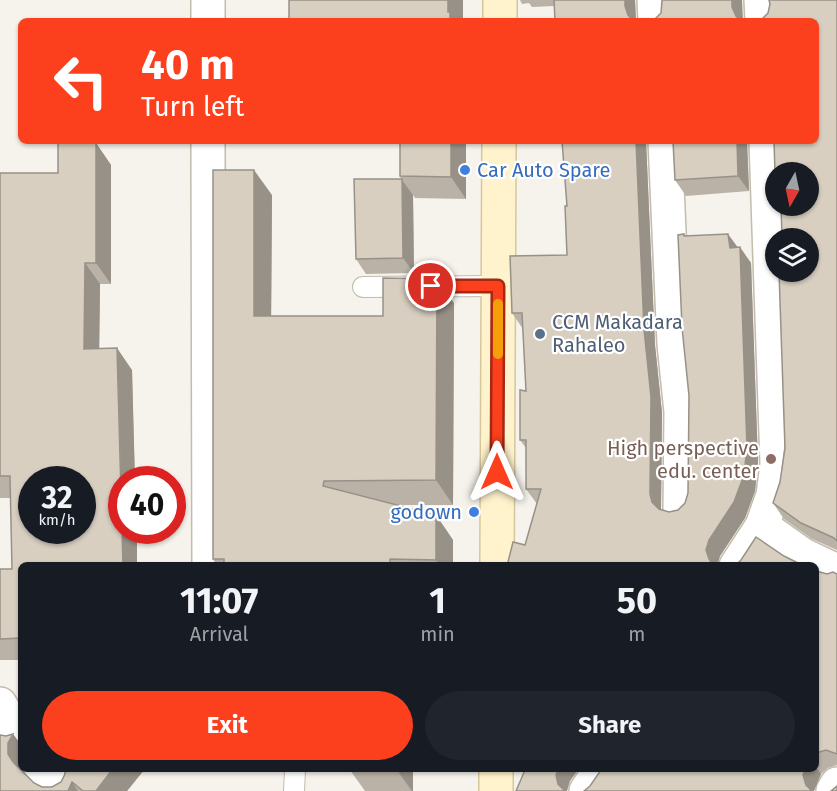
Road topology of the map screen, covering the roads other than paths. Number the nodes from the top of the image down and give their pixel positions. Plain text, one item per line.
1 (208, 0) edge
2 (500, 0) edge
3 (654, 0) edge
4 (761, 0) edge
5 (208, 18) edge
6 (500, 18) edge
7 (655, 18) edge
8 (762, 18) edge
9 (208, 144) edge
10 (499, 144) edge
11 (665, 144) edge
12 (766, 144) edge
13 (498, 286) junction
14 (363, 287) dead end
15 (680, 509) edge
16 (762, 526) junction
17 (209, 562) edge
18 (497, 562) edge
19 (739, 562) edge
20 (818, 562) edge
21 (819, 563) edge
22 (837, 571) edge
23 (0, 704) edge
24 (18, 733) edge
25 (43, 772) edge
26 (295, 772) edge
27 (496, 772) edge
28 (599, 772) edge
29 (837, 784) edge
30 (62, 791) edge
31 (294, 791) edge
32 (496, 791) edge
33 (586, 791) edge
34 (832, 791) edge

1 - 5 street
2 - 6 street
3 - 7 street
4 - 8 street
9 - 17 street
10 - 13 street
11 - 15 street
12 - 16 street
13 - 14 lane
13 - 18 street
16 - 19 street
16 - 20 street
21 - 22 street
23 - 24 street
25 - 30 street
26 - 31 lane
27 - 32 street
28 - 33 street
29 - 34 street

